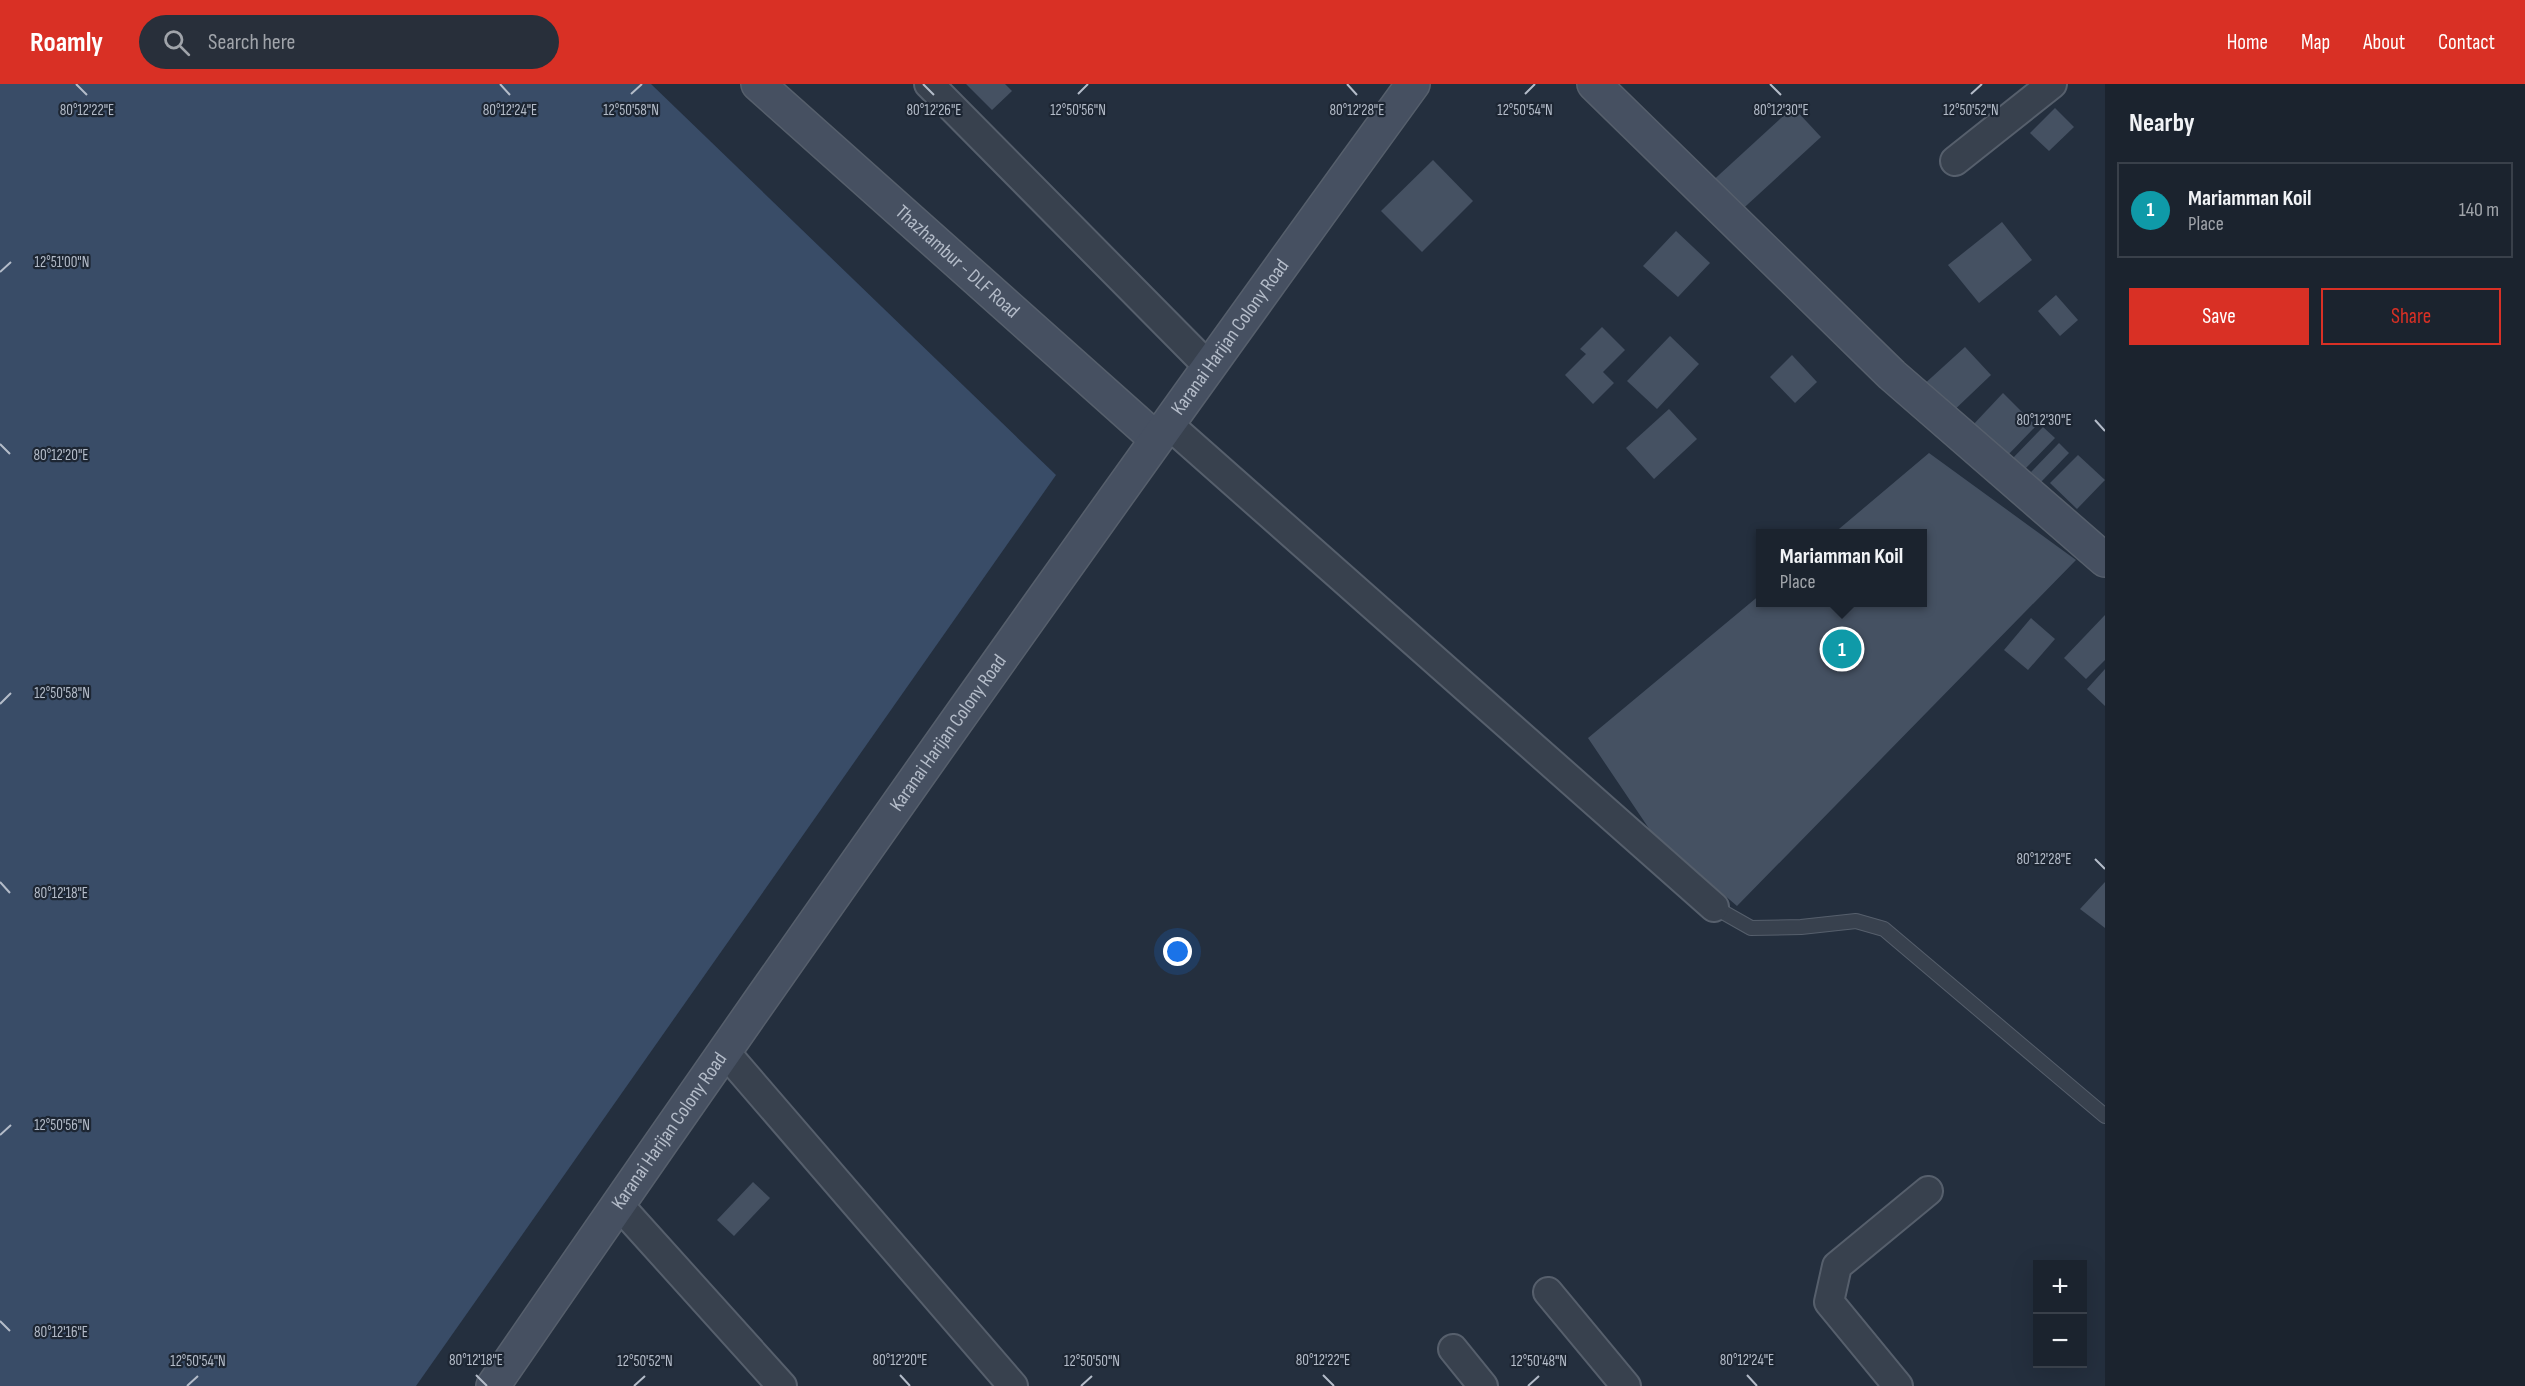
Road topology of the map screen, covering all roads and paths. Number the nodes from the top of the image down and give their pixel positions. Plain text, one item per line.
1 (758, 84) edge
2 (929, 84) edge
3 (1413, 84) edge
4 (1594, 84) edge
5 (2052, 84) edge
6 (1955, 161) dead end
7 (1208, 366) junction
8 (1161, 431) junction
9 (2105, 560) edge
10 (1714, 907) joint
11 (724, 1052) junction
12 (2105, 1116) edge
13 (1928, 1191) dead end
14 (618, 1204) junction
15 (1548, 1292) dead end
16 (1453, 1349) dead end
17 (493, 1386) edge
18 (782, 1386) edge
19 (1013, 1386) edge
20 (1483, 1386) edge
21 (1626, 1386) edge
22 (1898, 1386) edge

1 - 8 street, Thazhambur - DLF Road
2 - 7 street
3 - 7 street, Karanai Harijan Colony Road
4 - 9 street
5 - 6 street
7 - 8 street, Karanai Harijan Colony Road
8 - 10 street
8 - 11 street, Karanai Harijan Colony Road
10 - 12 lane
11 - 14 street, Karanai Harijan Colony Road
11 - 19 street
13 - 22 street
14 - 17 street, Karanai Harijan Colony Road
14 - 18 street
15 - 21 street
16 - 20 street

